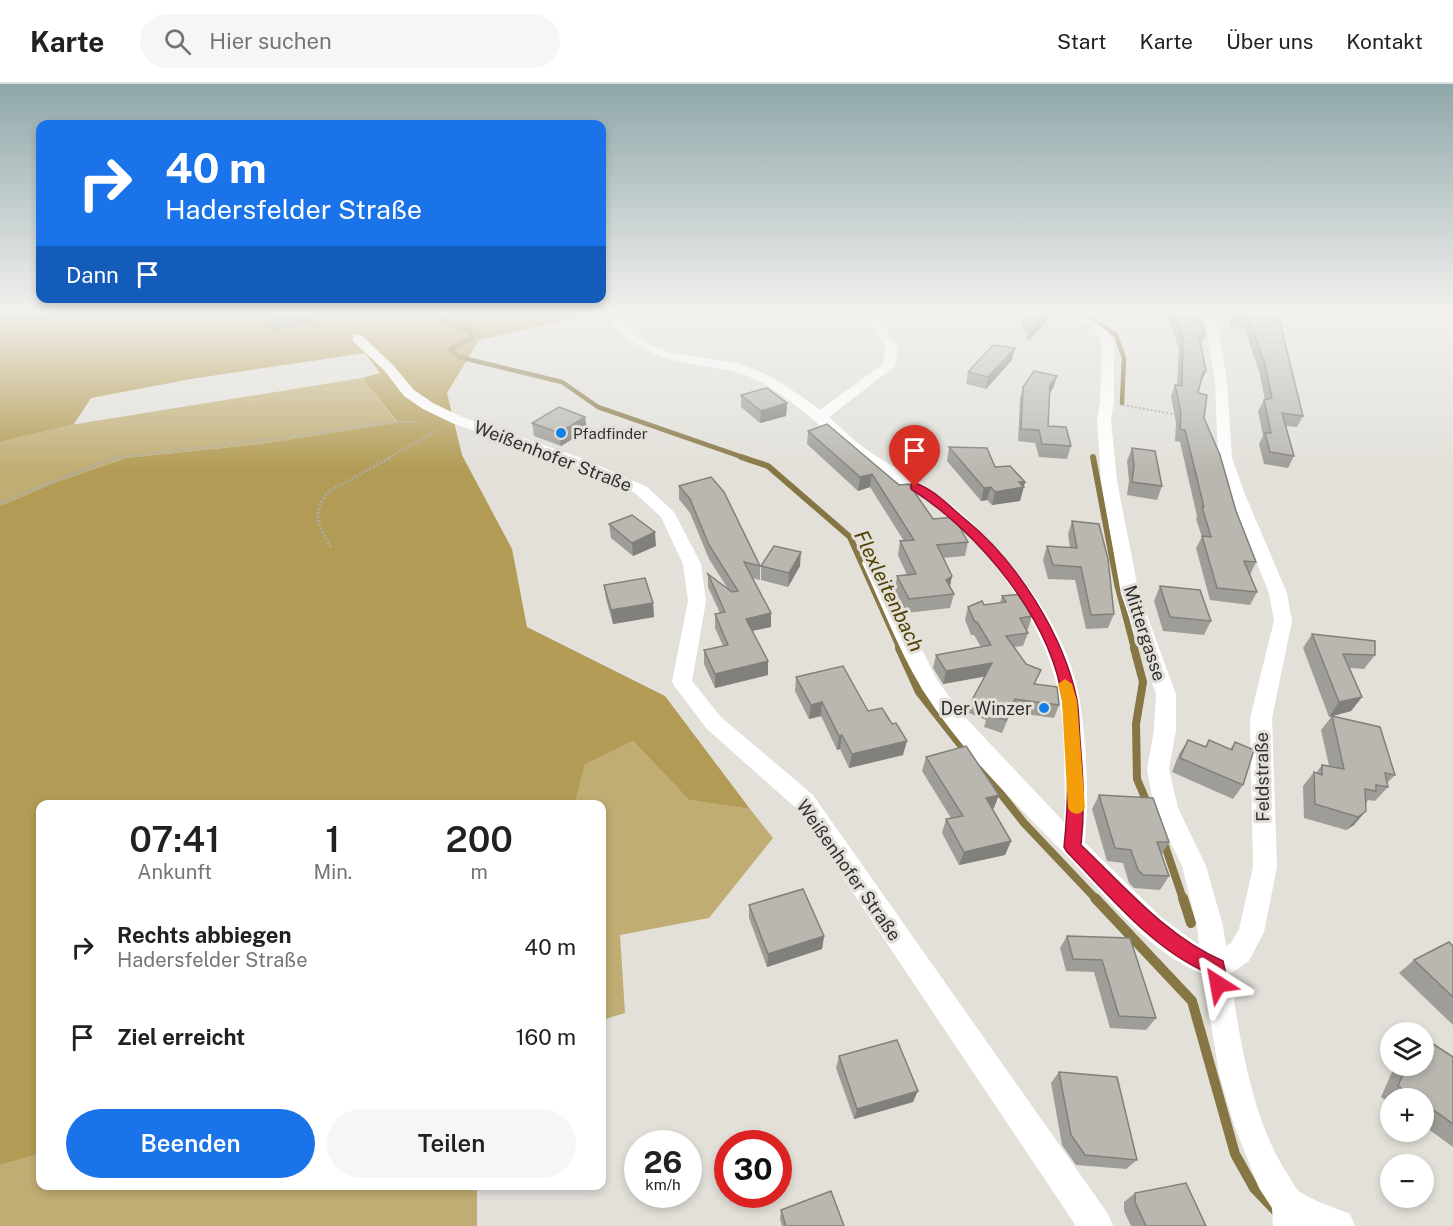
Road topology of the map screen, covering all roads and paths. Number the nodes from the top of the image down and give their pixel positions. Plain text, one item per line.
1 (385, 364) edge
2 (716, 364) edge
3 (889, 364) edge
4 (1109, 364) edge
5 (1218, 364) edge
6 (1107, 402) junction
7 (820, 417) junction
8 (457, 420) junction
9 (389, 422) dead end
10 (1223, 423) junction
11 (0, 503) edge
12 (331, 547) dead end
13 (871, 563) dead end
14 (1073, 847) junction
15 (1217, 968) junction
16 (1289, 1214) edge
17 (1096, 1226) edge
18 (1338, 1226) edge

1 - 8 street, Weißenhofer Straße
2 - 7 street
3 - 7 street
4 - 6 street, Mittergasse
5 - 10 street, Feldstraße
6 - 10 path
6 - 15 street, Mittergasse
7 - 14 street
8 - 12 path
8 - 17 street, Weißenhofer Straße
9 - 11 path
10 - 15 street, Feldstraße
13 - 14 street
14 - 15 street
15 - 16 street
16 - 18 street

